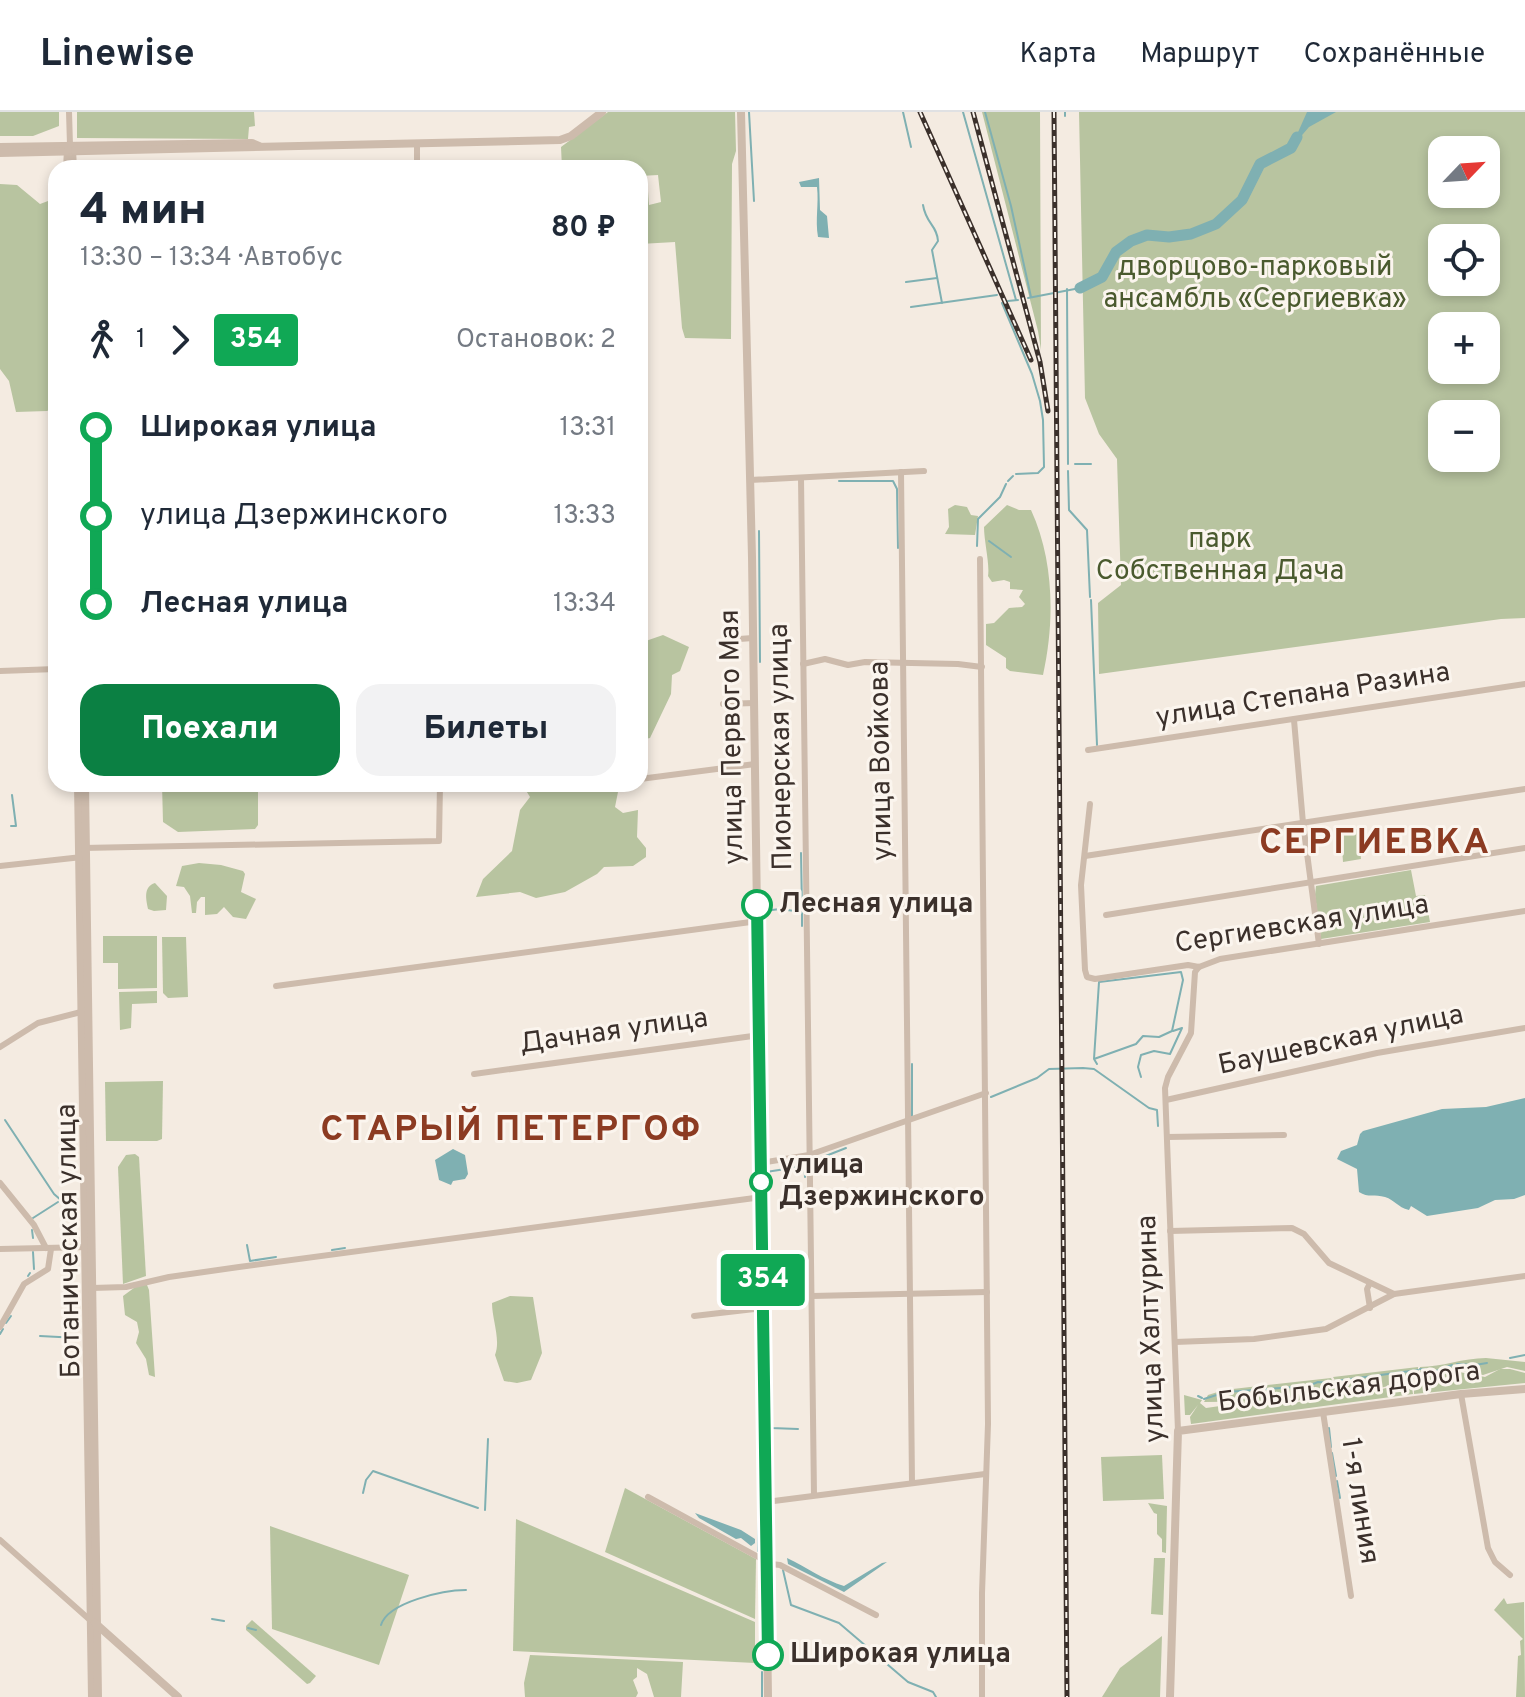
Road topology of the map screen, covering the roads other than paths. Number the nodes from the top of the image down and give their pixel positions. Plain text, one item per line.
1 (69, 112) edge
2 (602, 112) edge
3 (741, 112) edge
4 (417, 143) junction
5 (0, 147) edge
6 (70, 150) junction
7 (0, 153) edge
8 (68, 160) edge
9 (72, 160) edge
10 (417, 160) edge
11 (924, 471) dead end
12 (901, 472) junction
13 (801, 478) junction
14 (750, 480) junction
15 (980, 559) dead end
16 (753, 638) junction
17 (725, 640) dead end
18 (803, 664) junction
19 (903, 664) junction
20 (982, 667) junction
21 (48, 669) edge
22 (0, 671) edge
23 (1525, 684) edge
24 (754, 703) junction
25 (723, 704) dead end
26 (1294, 720) junction
27 (1088, 750) dead end
28 (755, 764) junction
29 (648, 778) edge
30 (1525, 789) edge
31 (78, 792) edge
32 (85, 792) edge
33 (440, 792) edge
34 (1090, 804) dead end
35 (1303, 823) junction
36 (1525, 848) edge
37 (82, 852) junction
38 (1085, 856) junction
39 (0, 866) edge
40 (1311, 883) junction
41 (1525, 911) edge
42 (1106, 915) dead end
43 (758, 921) junction
44 (1319, 944) junction
45 (1199, 967) junction
46 (276, 986) dead end
47 (85, 1012) junction
48 (1525, 1028) edge
49 (760, 1035) junction
50 (0, 1047) edge
51 (474, 1074) dead end
52 (986, 1093) junction
53 (1166, 1100) junction
54 (908, 1121) junction
55 (1284, 1135) dead end
56 (1167, 1137) junction
57 (809, 1155) junction
58 (761, 1163) junction
59 (0, 1183) edge
60 (762, 1197) junction
61 (1170, 1231) junction
62 (88, 1247) junction
63 (0, 1249) edge
64 (48, 1249) junction
65 (1525, 1276) edge
66 (1370, 1283) junction
67 (89, 1288) junction
68 (987, 1292) junction
69 (910, 1293) junction
70 (1394, 1294) junction
71 (812, 1296) junction
72 (763, 1308) junction
73 (1370, 1308) junction
74 (694, 1316) dead end
75 (0, 1327) edge
76 (1175, 1342) junction
77 (1525, 1389) edge
78 (1461, 1394) junction
79 (1323, 1412) junction
80 (1178, 1431) junction
81 (985, 1474) junction
82 (912, 1482) junction
83 (814, 1495) junction
84 (648, 1497) dead end
85 (766, 1502) junction
86 (0, 1540) edge
87 (766, 1561) junction
88 (1510, 1575) dead end
89 (1351, 1596) dead end
90 (876, 1615) dead end
91 (94, 1622) junction
92 (92, 1697) edge
93 (98, 1697) edge
94 (178, 1697) edge
95 (768, 1697) edge
96 (982, 1697) edge
97 (1170, 1697) edge

1 - 6 street
2 - 4 street
3 - 14 street, улица Первого Мая
4 - 6 street
4 - 10 street
5 - 6 street
6 - 7 street
6 - 8 street
6 - 9 street
11 - 12 street
12 - 13 street
12 - 19 street, улица Войкова
13 - 14 street
13 - 18 street, Пионерская улица
14 - 16 street, улица Первого Мая
15 - 20 street
16 - 17 street
16 - 24 street, улица Первого Мая
18 - 19 street
18 - 57 street, Пионерская улица
19 - 20 street
19 - 54 street, улица Войкова
20 - 52 street
21 - 22 street
23 - 26 street, улица Степана Разина
24 - 25 street
24 - 28 street, улица Первого Мая
26 - 27 street, улица Степана Разина
26 - 35 street
28 - 29 street
28 - 43 street, улица Первого Мая
30 - 35 street
31 - 37 street, Ботаническая улица
32 - 37 street, Ботаническая улица
33 - 37 street
34 - 38 street
35 - 38 street
35 - 40 street
36 - 40 street
37 - 39 street
37 - 47 street, Ботаническая улица
38 - 45 street, Сергиевская улица
40 - 42 street
40 - 44 street
41 - 44 street, Сергиевская улица
43 - 46 street
43 - 49 street, улица Первого Мая
44 - 45 street, Сергиевская улица
45 - 53 street, улица Халтурина
47 - 50 street
47 - 62 street, Ботаническая улица
48 - 53 street, Баушевская улица
49 - 51 street, Дачная улица
49 - 58 street, улица Первого Мая
52 - 54 street
52 - 68 street
53 - 56 street, улица Халтурина
54 - 57 street
54 - 69 street, улица Войкова
55 - 56 street
56 - 61 street, улица Халтурина
57 - 58 street
57 - 71 street, Пионерская улица
58 - 60 street, улица Первого Мая
59 - 64 street
60 - 67 street
60 - 72 street, улица Первого Мая
61 - 66 street
61 - 76 street, улица Халтурина
62 - 64 street
62 - 67 street, Ботаническая улица
63 - 64 street
64 - 75 street
65 - 70 street
66 - 70 street
66 - 73 street
67 - 91 street, Ботаническая улица
68 - 69 street
68 - 81 street
69 - 71 street
69 - 82 street, улица Войкова
70 - 73 street
71 - 83 street, Пионерская улица
72 - 74 street
72 - 85 street, улица Первого Мая
73 - 76 street
76 - 80 street, улица Халтурина
77 - 78 street, Бобыльская дорога
78 - 79 street, Бобыльская дорога
78 - 88 street
79 - 80 street, Бобыльская дорога
79 - 89 street, 1-я линия
80 - 97 street, улица Халтурина
81 - 82 street
81 - 96 street
82 - 83 street
83 - 85 street
84 - 87 street
85 - 87 street, улица Первого Мая
86 - 91 street
87 - 90 street
87 - 95 street, улица Первого Мая
91 - 92 street, Ботаническая улица
91 - 93 street, Ботаническая улица
91 - 94 street

